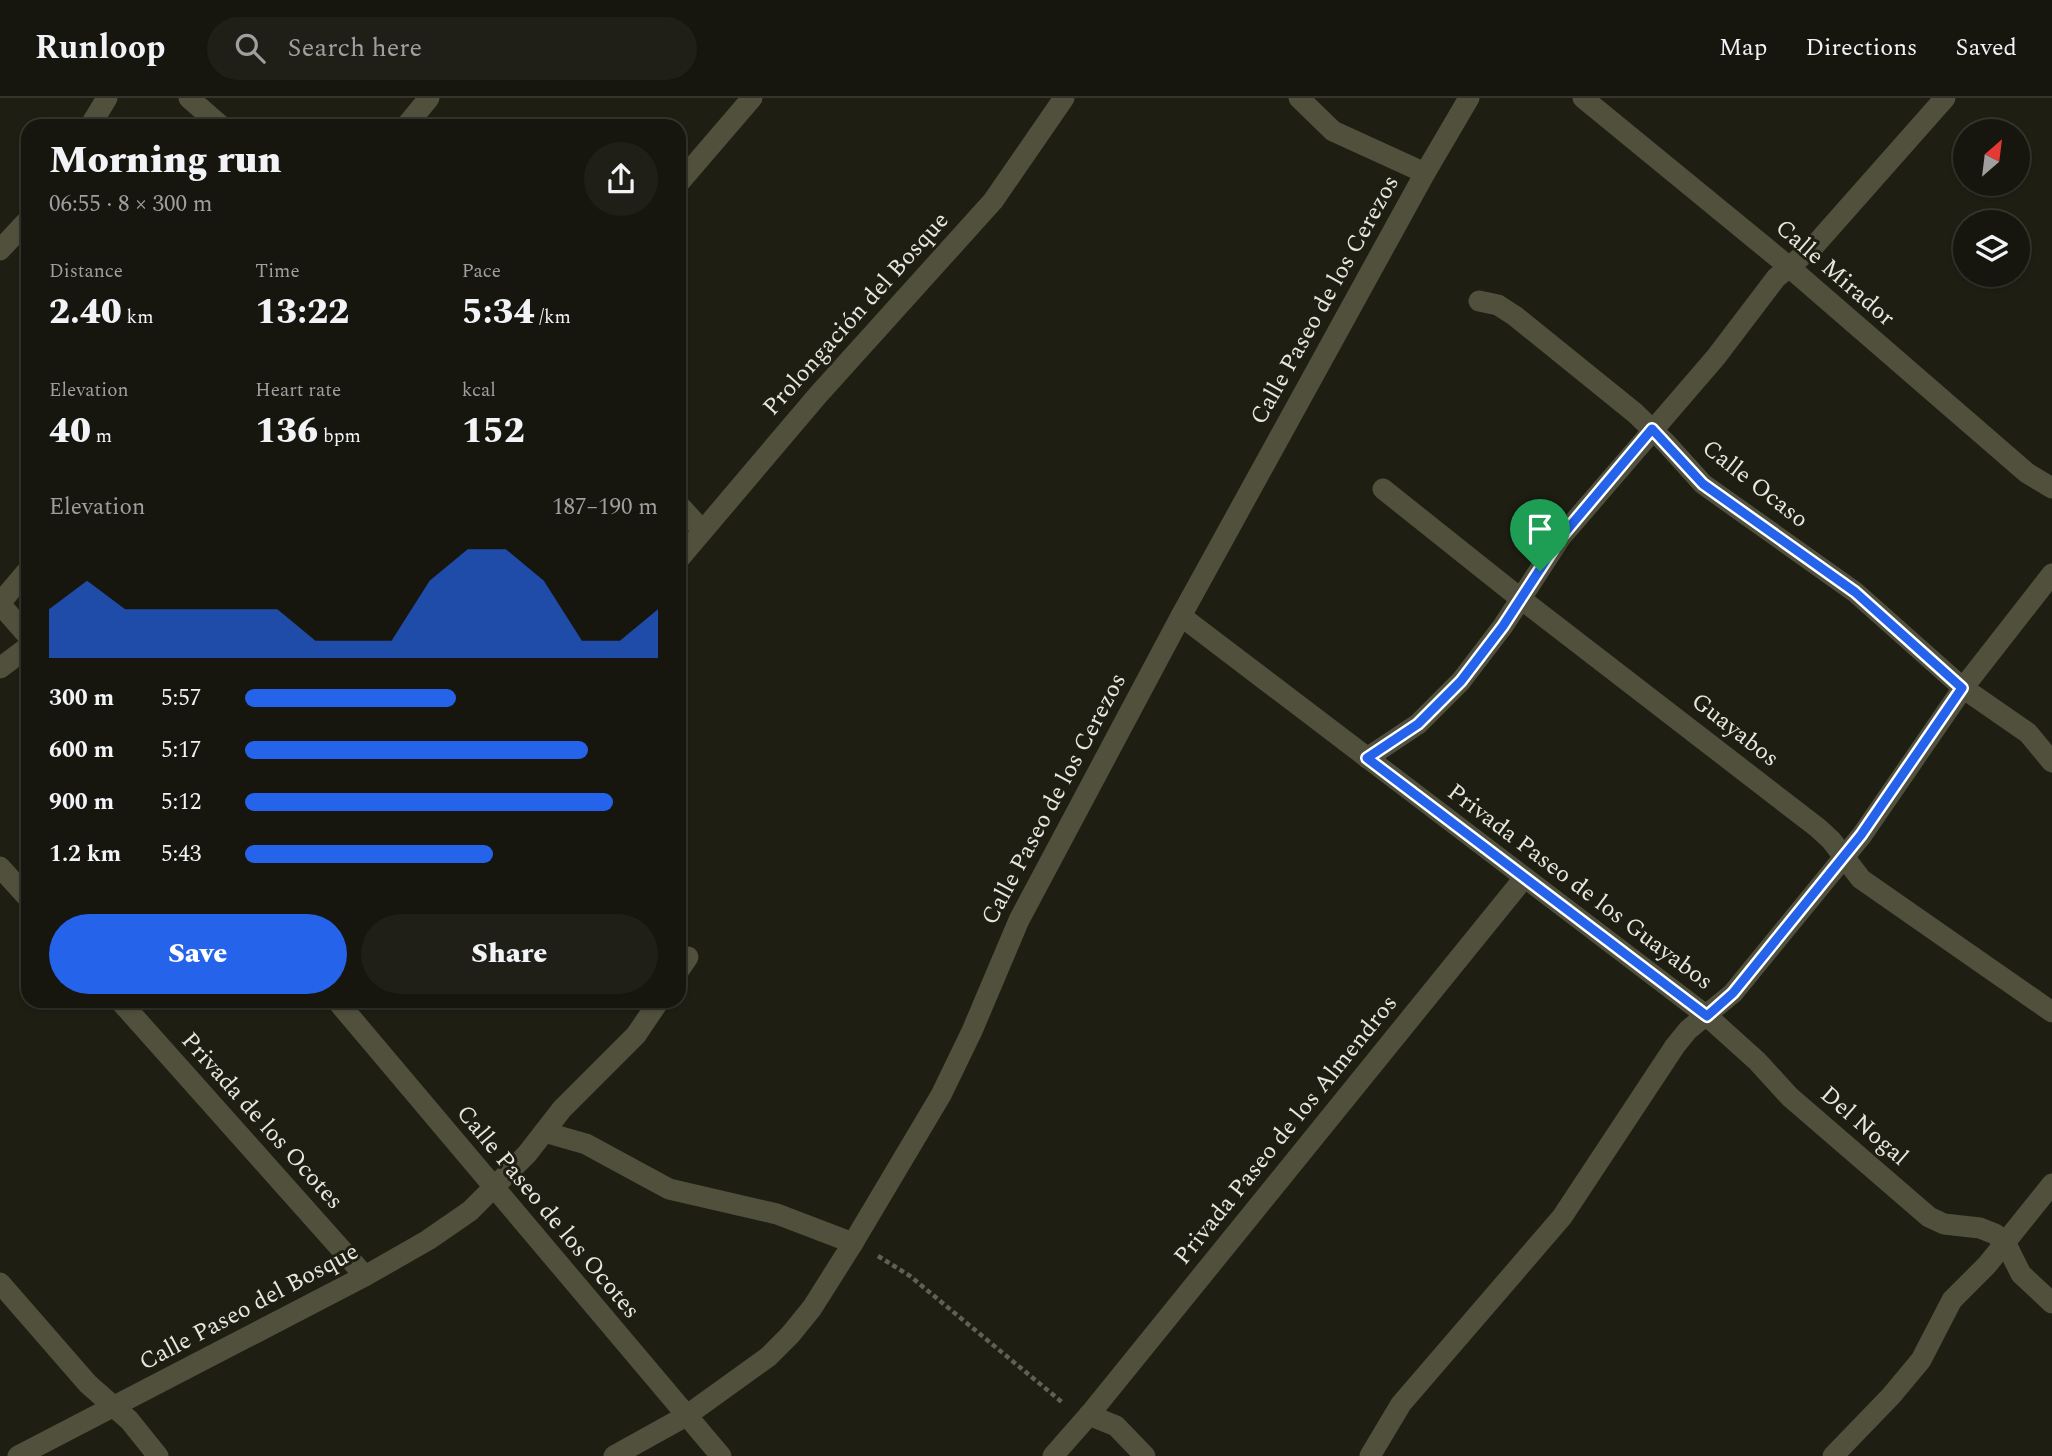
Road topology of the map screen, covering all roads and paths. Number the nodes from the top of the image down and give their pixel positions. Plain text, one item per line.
1 (107, 98) edge
2 (189, 98) edge
3 (429, 98) edge
4 (752, 98) edge
5 (1064, 98) edge
6 (1299, 98) edge
7 (1469, 98) edge
8 (1583, 98) edge
9 (1945, 98) edge
10 (94, 119) edge
11 (213, 119) edge
12 (412, 119) edge
13 (1424, 173) junction
14 (686, 175) edge
15 (21, 228) edge
16 (0, 250) edge
17 (1788, 266) junction
18 (1479, 301) dead end
19 (1652, 429) junction
20 (2052, 488) edge
21 (1383, 489) dead end
22 (686, 513) edge
23 (702, 530) junction
24 (686, 550) edge
25 (2052, 574) edge
26 (21, 578) edge
27 (1521, 599) junction
28 (0, 604) edge
29 (1181, 616) junction
30 (21, 628) edge
31 (21, 652) edge
32 (0, 668) edge
33 (1962, 688) junction
34 (1367, 758) junction
35 (2052, 762) edge
36 (1844, 857) junction
37 (0, 867) edge
38 (1524, 878) junction
39 (21, 890) edge
40 (126, 1008) edge
41 (343, 1008) edge
42 (654, 1008) edge
43 (2052, 1012) edge
44 (1707, 1016) junction
45 (544, 1132) junction
46 (2052, 1184) edge
47 (494, 1189) junction
48 (2005, 1242) junction
49 (853, 1243) junction
50 (365, 1276) junction
51 (0, 1283) edge
52 (2052, 1303) edge
53 (114, 1408) junction
54 (1089, 1415) junction
55 (685, 1416) junction
56 (19, 1456) edge
57 (158, 1456) edge
58 (614, 1456) edge
59 (721, 1456) edge
60 (1053, 1456) edge
61 (1145, 1456) edge
62 (1370, 1456) edge
63 (1833, 1456) edge

1 - 10 street
2 - 11 street
3 - 12 street
4 - 14 street
5 - 23 street, Prolongación del Bosque
6 - 13 street
7 - 13 street, Calle Paseo de los Cerezos
8 - 17 street, Calle Mirador
9 - 17 street
13 - 29 street, Calle Paseo de los Cerezos
15 - 16 street
17 - 19 street
17 - 20 street, Calle Mirador
18 - 19 street, Calle Ocaso
19 - 27 street
19 - 33 street, Calle Ocaso
21 - 27 street, Guayabos
22 - 23 street
23 - 24 street, Prolongación del Bosque
25 - 33 street
26 - 28 street
27 - 34 street
27 - 36 street, Guayabos
28 - 30 street
29 - 34 street, Privada Paseo de los Guayabos
29 - 49 street, Calle Paseo de los Cerezos
31 - 32 street
33 - 35 street, Calle Ocaso
33 - 36 street
34 - 38 street, Privada Paseo de los Guayabos
36 - 43 street, Guayabos
36 - 44 street
37 - 39 street
38 - 44 street, Privada Paseo de los Guayabos
38 - 54 street, Privada Paseo de los Almendros
40 - 50 street, Privada de los Ocotes
41 - 47 street, Calle Paseo de los Ocotes
42 - 45 street, Calle Paseo del Bosque
44 - 48 street, Del Nogal
44 - 62 street, Privada Paseo de los Guayabos
45 - 47 street, Calle Paseo del Bosque
45 - 49 street
46 - 48 street
47 - 50 street, Calle Paseo del Bosque
47 - 55 street, Calle Paseo de los Ocotes
48 - 52 street
48 - 63 street
49 - 54 path
49 - 55 street, Calle Paseo de los Cerezos
50 - 53 street, Calle Paseo del Bosque
51 - 53 street
53 - 56 street, Calle Paseo del Bosque
53 - 57 street
54 - 60 street, Privada Paseo de los Almendros
54 - 61 street
55 - 58 street, Calle Paseo de los Cerezos
55 - 59 street, Calle Paseo de los Ocotes

